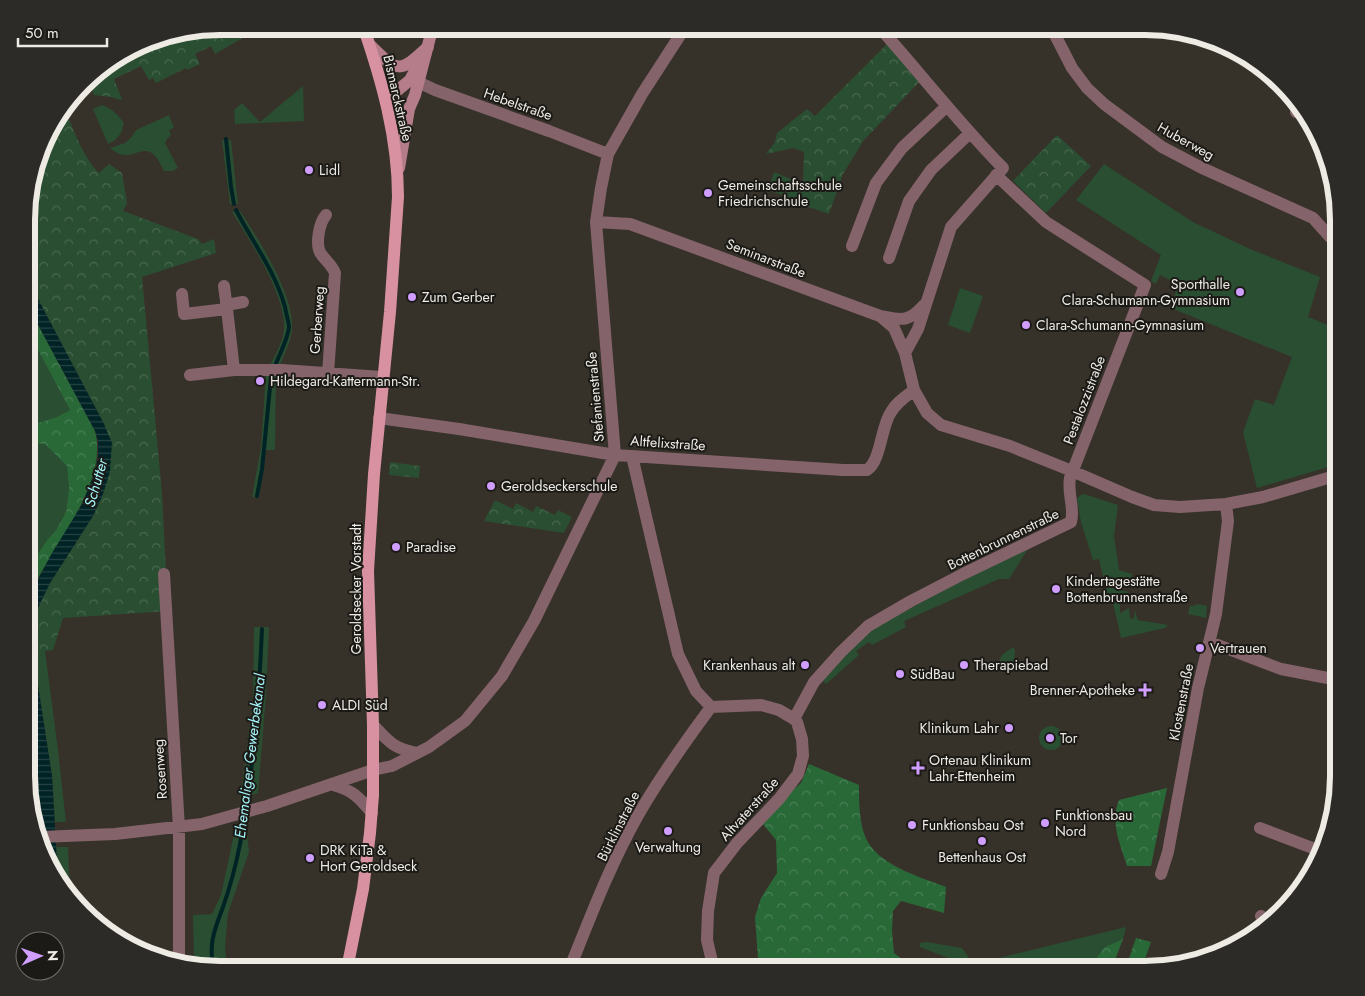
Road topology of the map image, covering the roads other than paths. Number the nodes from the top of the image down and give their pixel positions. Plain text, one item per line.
1 (366, 35) edge
2 (431, 35) edge
3 (680, 35) edge
4 (887, 35) edge
5 (1055, 35) edge
6 (370, 46) junction
7 (428, 47) junction
8 (418, 82) junction
9 (386, 100) junction
10 (947, 106) junction
11 (970, 134) junction
12 (608, 154) junction
13 (996, 175) junction
14 (398, 178) junction
15 (326, 215) dead end
16 (596, 222) junction
17 (1330, 237) edge
18 (852, 246) dead end
19 (889, 258) dead end
20 (224, 286) dead end
21 (182, 294) dead end
22 (244, 302) dead end
23 (926, 304) junction
24 (226, 307) junction
25 (880, 316) junction
26 (905, 353) junction
27 (234, 370) junction
28 (328, 374) junction
29 (190, 375) dead end
30 (382, 377) junction
31 (914, 390) junction
32 (379, 418) junction
33 (615, 455) junction
34 (632, 456) junction
35 (1072, 471) junction
36 (1330, 477) edge
37 (1226, 504) junction
38 (164, 574) dead end
39 (1210, 642) junction
40 (1330, 678) edge
41 (711, 707) junction
42 (794, 718) junction
43 (373, 724) junction
44 (417, 753) junction
45 (373, 770) junction
46 (332, 785) junction
47 (372, 813) junction
48 (178, 828) junction
49 (1260, 828) dead end
50 (46, 837) edge
51 (1315, 849) edge
52 (1161, 874) dead end
53 (179, 956) edge
54 (350, 961) edge
55 (573, 961) edge
56 (712, 961) edge

1 - 6 main road, Bismarckstraße
2 - 7 street
3 - 12 street, Stefanienstraße
4 - 10 street
5 - 17 street, Huberweg
6 - 7 street
6 - 9 main road, Bismarckstraße
7 - 8 street
7 - 9 street
8 - 9 street
8 - 12 street, Hebelstraße
8 - 14 street
9 - 14 main road, Bismarckstraße
10 - 11 street
10 - 18 street
11 - 13 street
11 - 19 street
12 - 16 street, Stefanienstraße
13 - 23 street
13 - 35 street, Pestalozzistraße
14 - 30 main road, Geroldsecker Vorstadt
15 - 28 street, Gerberweg
16 - 25 street, Seminarstraße
16 - 33 street, Stefanienstraße
20 - 24 street
21 - 24 street
22 - 24 street
23 - 25 street
23 - 26 street
24 - 27 street
25 - 26 street, Seminarstraße
26 - 31 street, Seminarstraße
27 - 28 street
27 - 29 street
28 - 30 street
30 - 32 main road, Geroldsecker Vorstadt
31 - 34 street, Altfelixstraße
31 - 35 street, Seminarstraße
32 - 33 street, Altfelixstraße
32 - 43 main road, Geroldsecker Vorstadt
33 - 34 street, Altfelixstraße
33 - 44 street, Stefanienstraße
34 - 41 street
35 - 37 street
35 - 42 street, Bottenbrunnenstraße
36 - 37 street
37 - 39 street, Klostenstraße
38 - 48 street, Rosenweg
39 - 40 street
39 - 52 street, Klostenstraße
41 - 42 street
41 - 55 street, Bürklinstraße
42 - 56 street, Altvaterstraße
43 - 44 street
43 - 45 main road, Geroldsecker Vorstadt
44 - 45 street, Stefanienstraße
45 - 46 street, Stefanienstraße
45 - 47 main road, Geroldsecker Vorstadt
46 - 47 street
46 - 48 street, Stefanienstraße
47 - 54 main road, Geroldsecker Vorstadt
48 - 50 street, Stefanienstraße
48 - 53 street, Rosenweg
49 - 51 street

